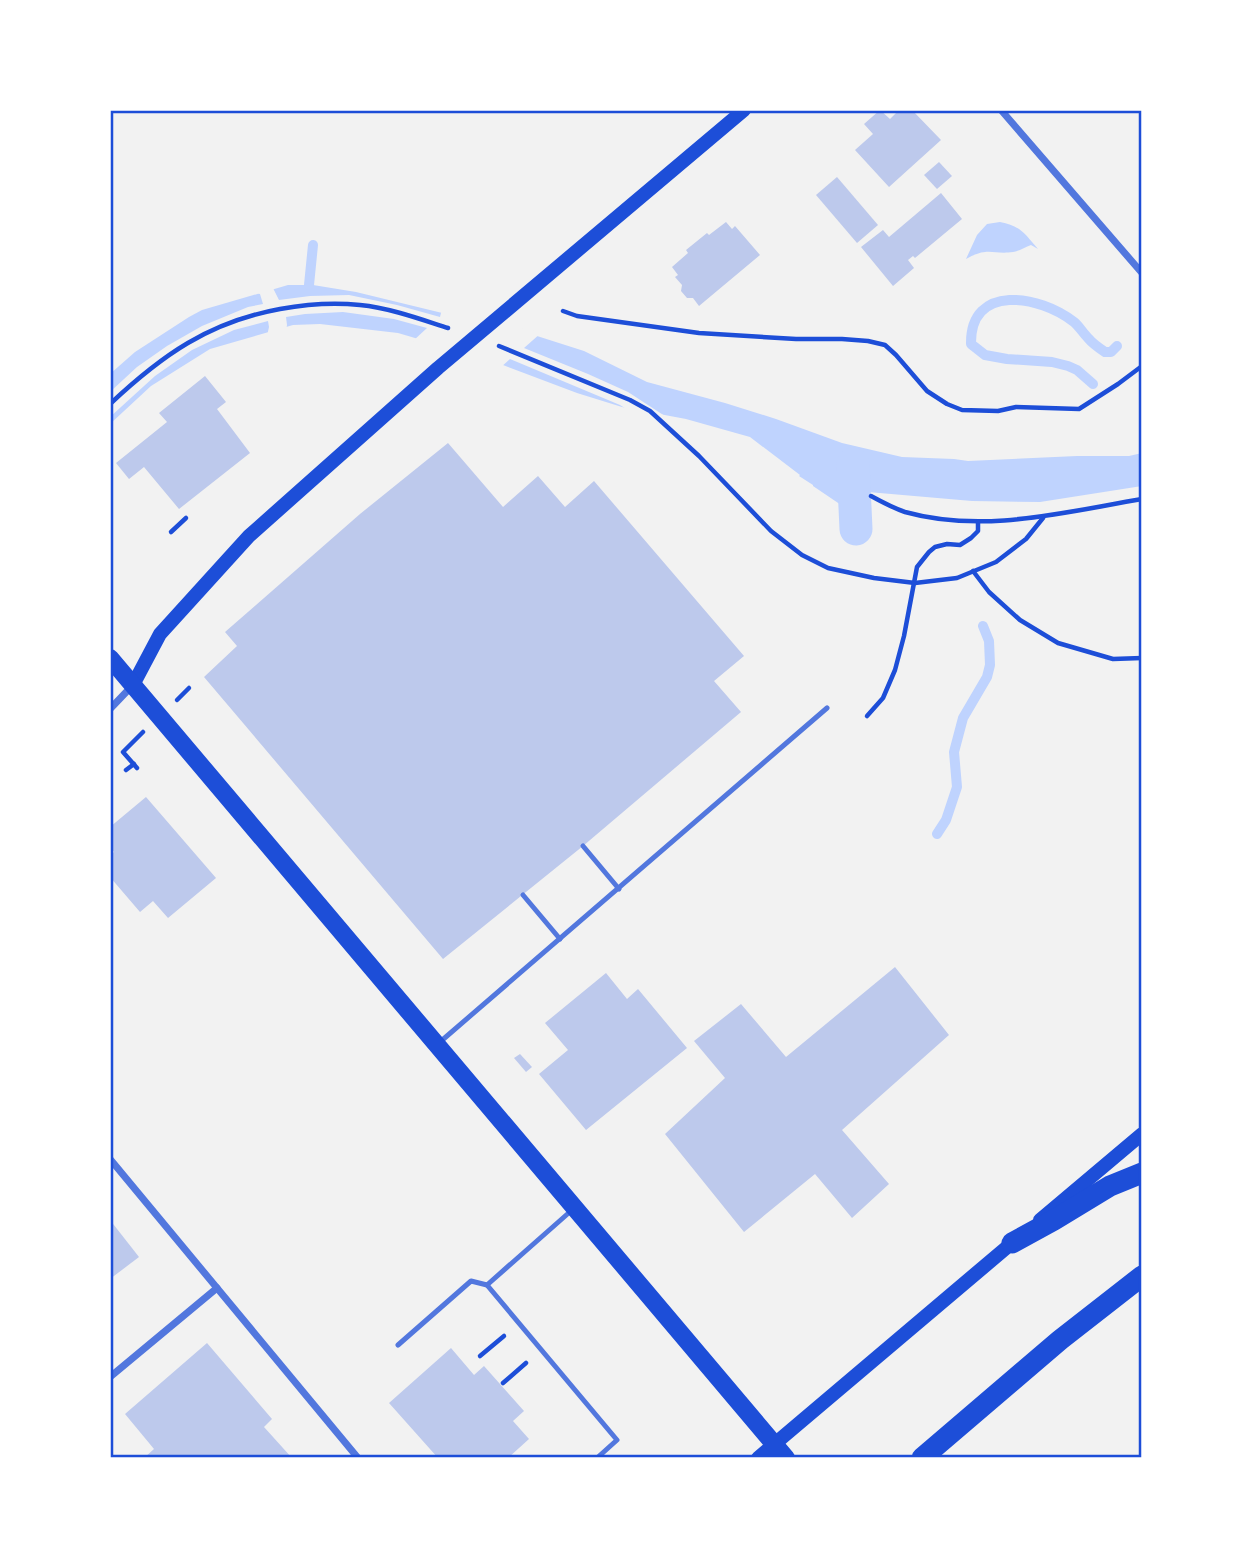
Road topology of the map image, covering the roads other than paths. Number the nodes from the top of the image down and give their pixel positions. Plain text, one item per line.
1 (744, 110) edge
2 (1001, 110) edge
3 (1142, 273) edge
4 (110, 657) edge
5 (133, 685) junction
6 (827, 708) dead end
7 (110, 709) edge
8 (583, 846) dead end
9 (620, 889) junction
10 (523, 895) dead end
11 (560, 939) junction
12 (438, 1044) junction
13 (1142, 1134) edge
14 (110, 1159) edge
15 (1142, 1173) edge
16 (575, 1208) junction
17 (1012, 1243) junction
18 (1142, 1276) edge
19 (487, 1286) junction
20 (217, 1288) junction
21 (398, 1345) dead end
22 (110, 1377) edge
23 (780, 1451) edge
24 (358, 1458) edge
25 (597, 1458) edge
26 (758, 1458) edge
27 (922, 1458) edge

1 - 5 main road
2 - 3 street
4 - 5 main road
5 - 7 street
5 - 12 main road
6 - 9 lane
8 - 9 lane
9 - 11 lane
10 - 11 lane
11 - 12 lane
12 - 16 main road
13 - 17 main road
14 - 20 street
15 - 17 highway
16 - 19 lane
16 - 23 main road
17 - 23 main road
18 - 27 highway
19 - 21 lane
19 - 25 lane
20 - 22 street
20 - 24 street
23 - 26 main road

